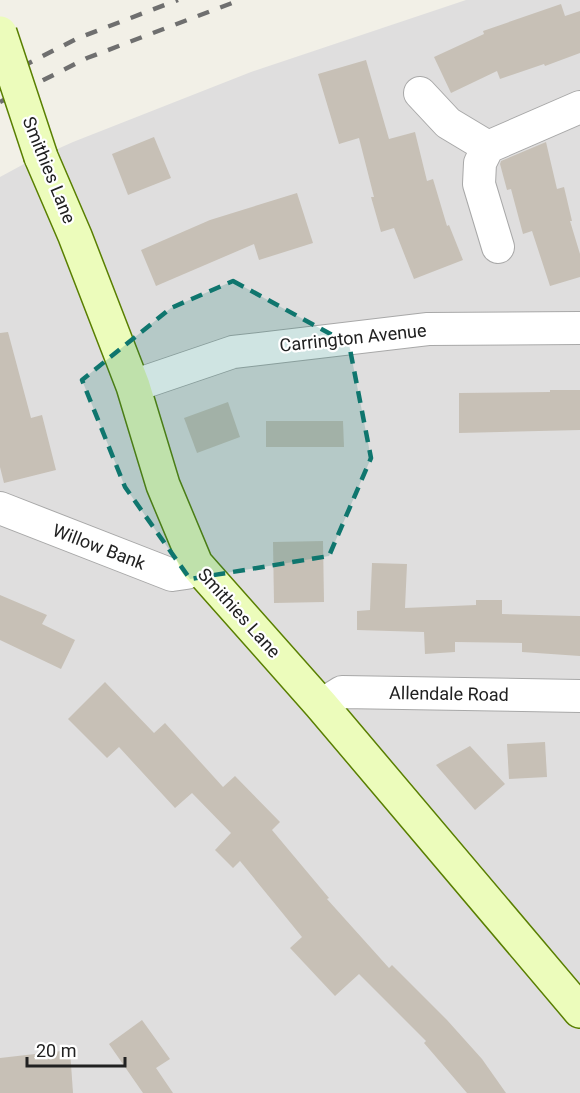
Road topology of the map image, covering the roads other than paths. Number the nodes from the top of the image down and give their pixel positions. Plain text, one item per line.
1 (0, 33) edge
2 (420, 93) dead end
3 (580, 107) edge
4 (488, 147) junction
5 (498, 247) dead end
6 (580, 328) edge
7 (133, 386) junction
8 (0, 508) edge
9 (196, 564) junction
10 (580, 696) edge
11 (321, 705) junction
12 (580, 1011) edge

1 - 7 street, Smithies Lane, bridge
2 - 4 street
3 - 4 street
4 - 5 street
6 - 7 street, Carrington Avenue
7 - 9 street, Smithies Lane
8 - 9 street, Willow Bank
9 - 11 street, Smithies Lane
10 - 11 street, Allendale Road
11 - 12 street, Smithies Lane

